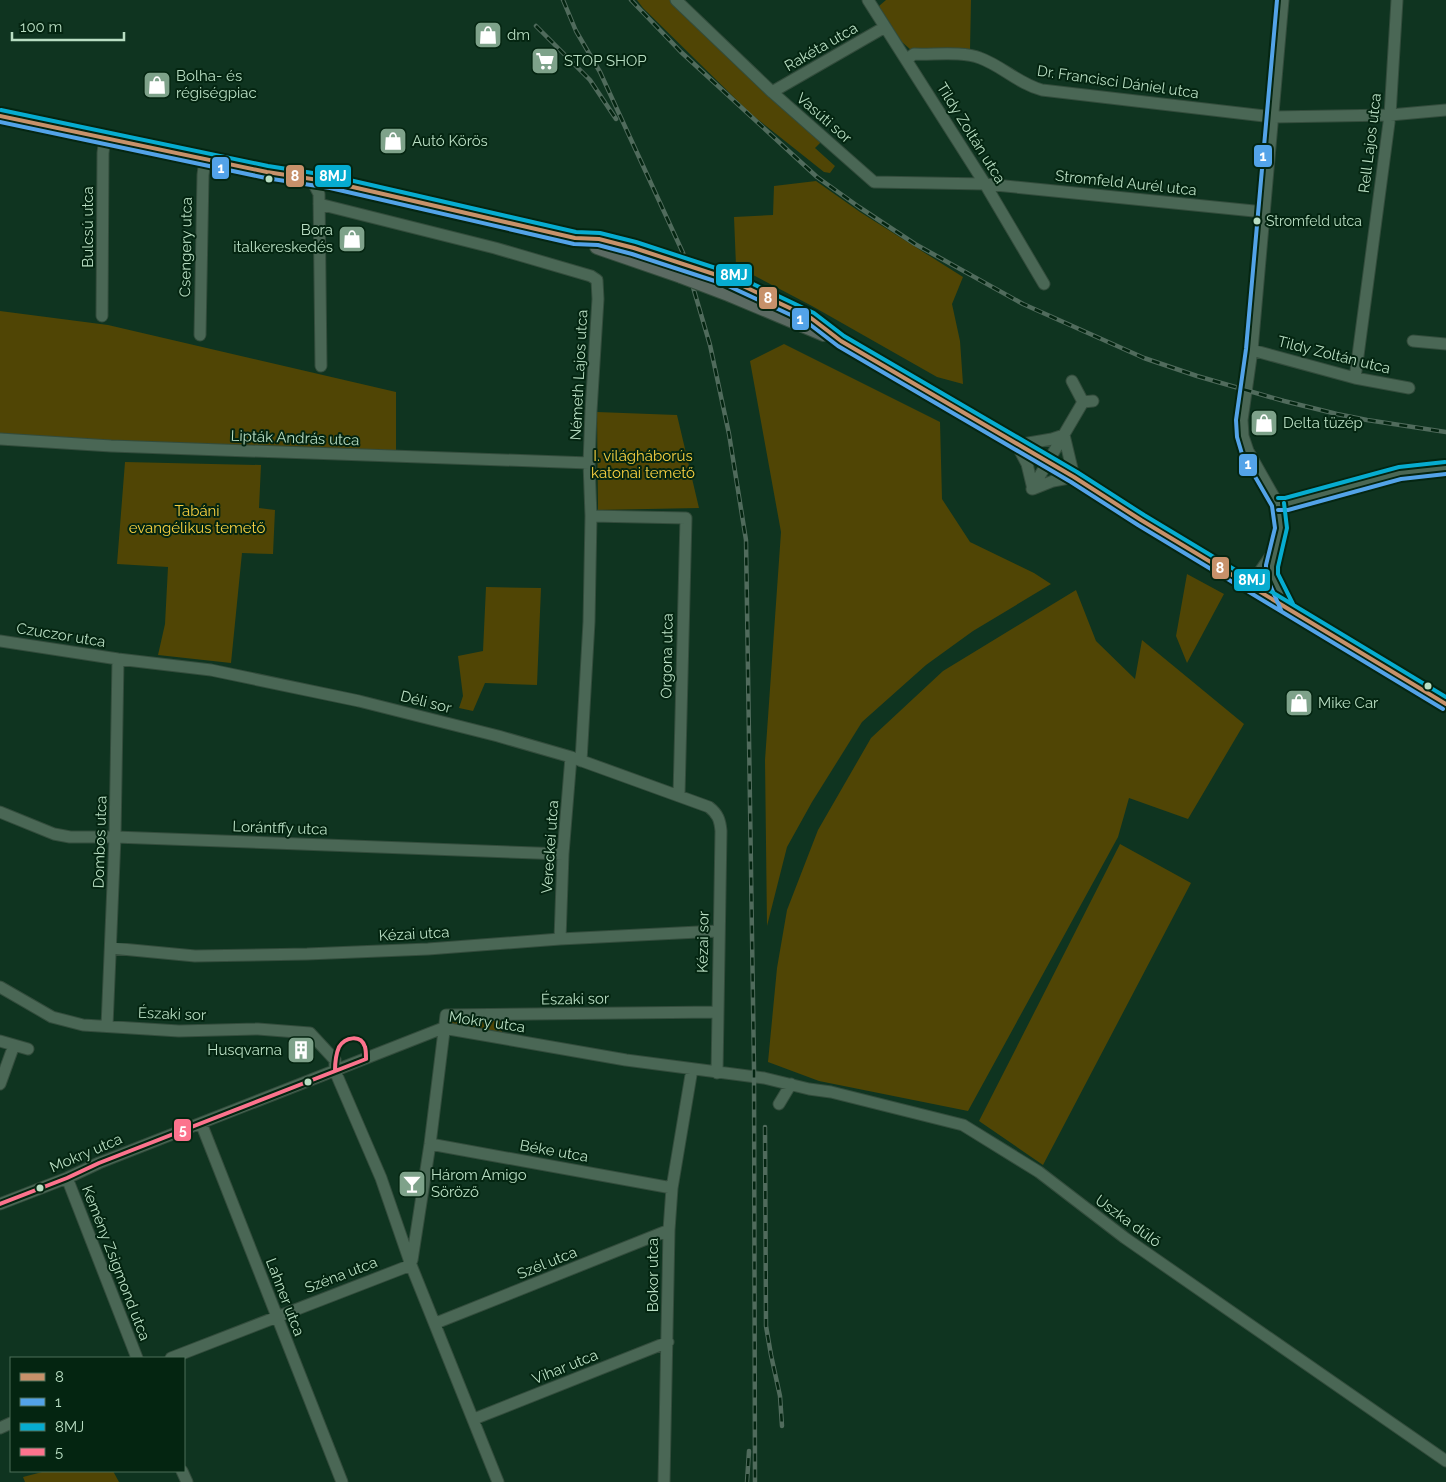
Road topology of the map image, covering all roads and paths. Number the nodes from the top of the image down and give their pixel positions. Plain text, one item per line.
1 (676, 0) edge
2 (868, 0) edge
3 (1283, 0) edge
4 (1397, 0) edge
5 (885, 27) junction
6 (907, 59) junction
7 (772, 92) junction
8 (1446, 110) edge
9 (1390, 115) junction
10 (0, 116) edge
11 (1273, 117) junction
12 (105, 137) junction
13 (206, 159) junction
14 (310, 178) junction
15 (985, 184) junction
16 (319, 204) junction
17 (1264, 212) junction
18 (575, 238) junction
19 (1044, 284) dead end
20 (102, 316) dead end
21 (200, 335) dead end
22 (841, 341) junction
23 (1413, 341) dead end
24 (1446, 344) edge
25 (1252, 350) junction
26 (321, 366) dead end
27 (1355, 378) junction
28 (1072, 381) dead end
29 (1409, 388) dead end
30 (1064, 435) junction
31 (0, 439) edge
32 (1017, 445) junction
33 (1048, 462) junction
34 (589, 463) junction
35 (1446, 468) edge
36 (1074, 477) junction
37 (1031, 491) junction
38 (1278, 504) junction
39 (591, 516) junction
40 (1274, 551) junction
41 (1250, 586) junction
42 (1286, 607) junction
43 (0, 641) edge
44 (118, 659) junction
45 (1446, 704) edge
46 (576, 759) junction
47 (679, 795) junction
48 (0, 812) edge
49 (717, 813) joint
50 (115, 837) junction
51 (563, 854) junction
52 (718, 931) junction
53 (560, 939) junction
54 (111, 948) junction
55 (0, 988) edge
56 (717, 1012) junction
57 (107, 1026) junction
58 (443, 1028) junction
59 (0, 1040) edge
60 (14, 1045) junction
61 (28, 1049) dead end
62 (692, 1069) junction
63 (335, 1071) junction
64 (717, 1073) junction
65 (760, 1078) joint
66 (0, 1084) edge
67 (791, 1084) junction
68 (779, 1104) dead end
69 (201, 1123) junction
70 (430, 1144) junction
71 (67, 1178) junction
72 (672, 1188) junction
73 (0, 1204) edge
74 (669, 1230) junction
75 (411, 1265) junction
76 (277, 1317) junction
77 (436, 1323) junction
78 (668, 1342) junction
79 (137, 1357) edge
80 (174, 1357) edge
81 (474, 1419) junction
82 (1446, 1461) edge
83 (342, 1482) edge
84 (498, 1482) edge
85 (664, 1482) edge

1 - 7 street, Vasúti sor
2 - 5 street, Tildy Zoltán utca
3 - 11 street
4 - 9 street, Rell Lajos utca
5 - 6 street, Tildy Zoltán utca
5 - 7 street, Rakéta utca
6 - 11 street, Dr. Francisci Dániel utca
6 - 15 street, Tildy Zoltán utca
7 - 15 street, Vasúti sor
8 - 9 street, Dr. Francisci Dániel utca
9 - 11 street, Dr. Francisci Dániel utca
9 - 27 street, Rell Lajos utca
10 - 12 main road
11 - 17 street
12 - 13 main road
12 - 20 street, Bulcsú utca
13 - 14 main road
13 - 21 street, Csengery utca
14 - 16 street
14 - 18 main road
15 - 17 street, Stromfeld Aurél utca
15 - 19 street, Tildy Zoltán utca
16 - 26 street
16 - 34 street, Németh Lajos utca
17 - 25 street
18 - 22 main road, bridge
18 - 22 main road, bridge
22 - 32 main road
23 - 24 street
25 - 27 street, Tildy Zoltán utca
25 - 38 street
27 - 29 street, Tildy Zoltán utca
28 - 30 street
30 - 32 street
30 - 33 street
30 - 36 street
31 - 34 street, Lipták András utca
32 - 33 main road
32 - 37 street
33 - 36 main road
33 - 37 street
34 - 39 street, Németh Lajos utca
35 - 38 street
36 - 37 street
36 - 41 main road
38 - 40 street
39 - 46 street, Németh Lajos utca
39 - 47 street, Orgona utca
40 - 41 street
40 - 42 street
41 - 42 main road
42 - 45 main road
43 - 44 street, Czuczor utca
44 - 46 street, Déli sor
44 - 50 street, Dombos utca
46 - 47 street, Déli sor
46 - 51 street, Vereckei utca
47 - 49 street, Déli sor
48 - 50 street, Lorántffy utca
49 - 52 street, Kézai sor
50 - 51 street, Lorántffy utca
50 - 54 street, Dombos utca
51 - 53 street, Vereckei utca
52 - 53 street, Kézai utca
52 - 56 street, Kézai sor
53 - 54 street, Kézai utca
54 - 57 street, Dombos utca
55 - 57 street, Északi sor
56 - 58 street, Északi sor
56 - 64 street, Kézai sor
57 - 63 street, Északi sor
58 - 62 street, Mokry utca
58 - 63 street, Mokry utca
58 - 70 street
59 - 60 street
60 - 61 street
60 - 66 street
62 - 64 street, Mokry utca
62 - 72 street, Bokor utca
63 - 69 street, Mokry utca
63 - 75 street, Északi sor
64 - 65 street, Mokry utca
65 - 67 street, Uszka dűlő
67 - 68 street
67 - 82 street, Uszka dűlő
69 - 71 street, Mokry utca
69 - 76 street, Lahner utca
70 - 72 street, Béke utca
70 - 75 street
71 - 73 street, Mokry utca
71 - 79 street, Kemény Zsigmond utca
72 - 74 street, Bokor utca
74 - 77 street, Szél utca
74 - 78 street, Bokor utca
75 - 76 street, Széna utca
75 - 77 street, Északi sor
76 - 80 street, Széna utca
76 - 83 street, Lahner utca
77 - 81 street, Északi sor
78 - 81 street, Vihar utca
78 - 85 street, Bokor utca
81 - 84 street, Északi sor

